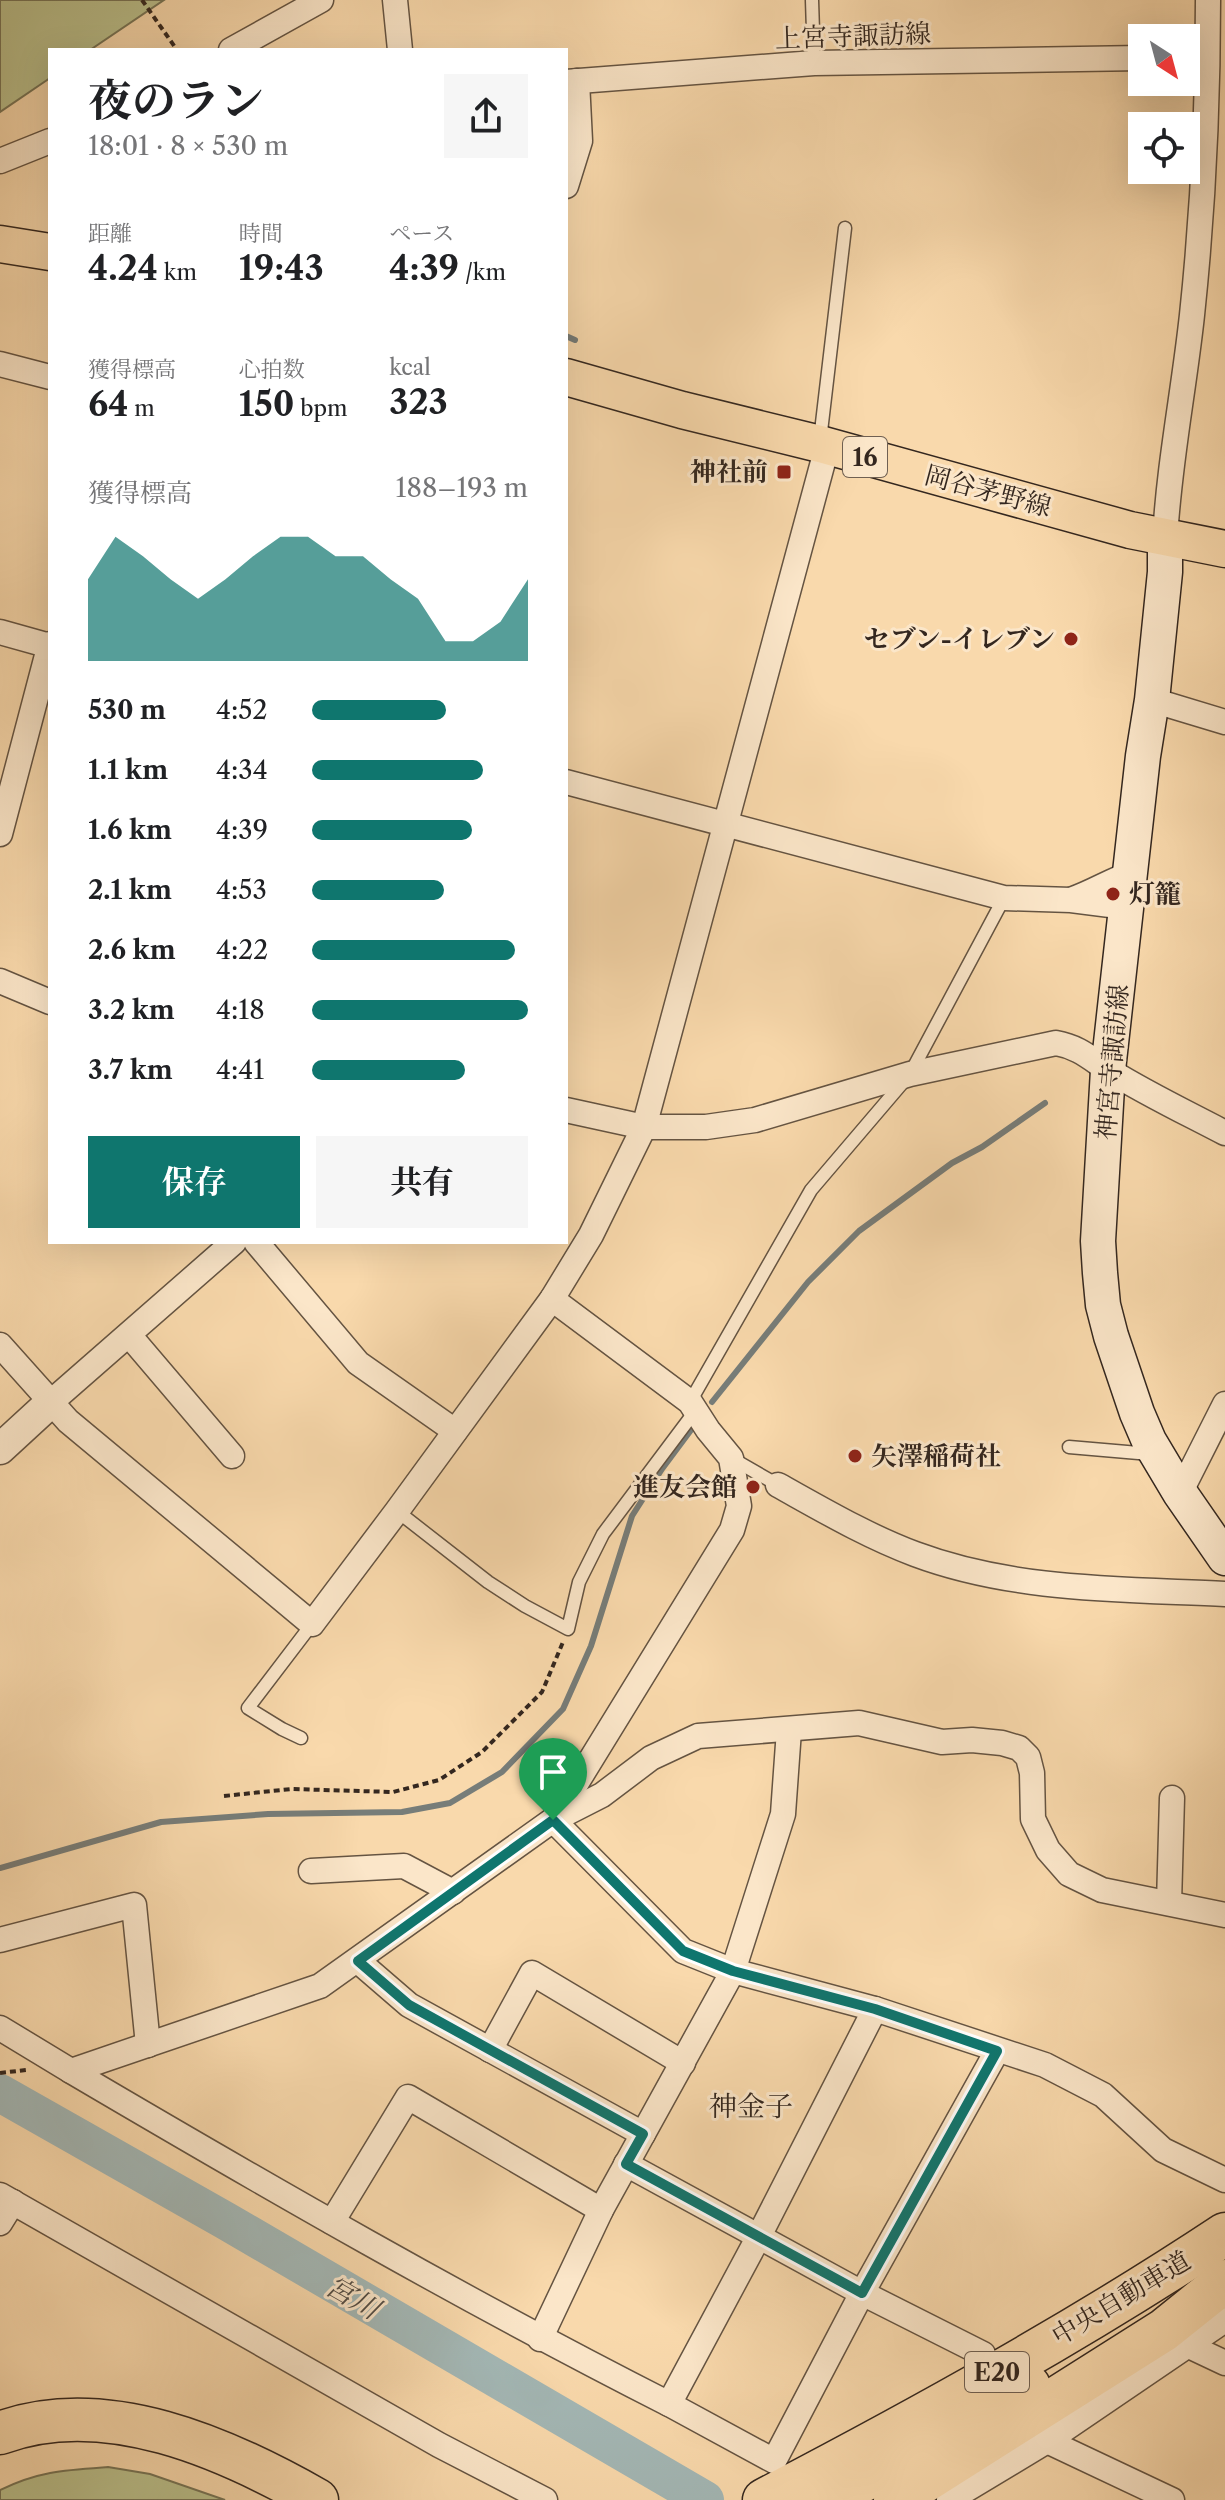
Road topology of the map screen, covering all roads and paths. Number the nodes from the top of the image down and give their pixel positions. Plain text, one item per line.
1 (142, 0) edge
2 (321, 0) edge
3 (395, 0) edge
4 (812, 0) edge
5 (1208, 0) edge
6 (1206, 46) edge
7 (176, 48) edge
8 (235, 48) edge
9 (400, 48) edge
10 (1128, 58) edge
11 (814, 63) junction
12 (572, 81) edge
13 (48, 142) edge
14 (0, 161) edge
15 (568, 180) edge
16 (845, 228) dead end
17 (0, 244) edge
18 (48, 252) edge
19 (0, 364) edge
20 (48, 376) edge
21 (568, 378) edge
22 (824, 446) junction
23 (1165, 538) junction
24 (1225, 549) edge
25 (0, 632) edge
26 (48, 645) edge
27 (48, 654) edge
28 (1152, 700) junction
29 (1225, 722) edge
30 (568, 783) edge
31 (726, 825) junction
32 (0, 834) edge
33 (1128, 891) junction
34 (1004, 898) junction
35 (1071, 900) junction
36 (0, 981) edge
37 (48, 1001) edge
38 (1108, 1070) junction
39 (910, 1074) junction
40 (568, 1110) edge
41 (644, 1127) junction
42 (1225, 1133) edge
43 (232, 1244) edge
44 (258, 1244) edge
45 (552, 1299) junction
46 (129, 1335) junction
47 (0, 1345) edge
48 (50, 1403) junction
49 (1225, 1404) edge
50 (693, 1406) junction
51 (455, 1431) junction
52 (1069, 1447) dead end
53 (0, 1449) edge
54 (1157, 1455) junction
55 (232, 1456) dead end
56 (731, 1458) junction
57 (778, 1485) joint
58 (1180, 1493) junction
59 (397, 1511) junction
60 (1225, 1558) edge
61 (1225, 1594) edge
62 (312, 1624) junction
63 (568, 1629) junction
64 (789, 1730) junction
65 (301, 1738) dead end
66 (224, 1796) dead end
67 (1172, 1798) dead end
68 (553, 1820) junction
69 (311, 1871) dead end
70 (453, 1892) junction
71 (1169, 1903) junction
72 (1225, 1915) edge
73 (0, 1940) edge
74 (358, 1961) junction
75 (733, 1971) junction
76 (875, 2009) junction
77 (0, 2028) edge
78 (148, 2045) junction
79 (490, 2050) junction
80 (997, 2051) junction
81 (683, 2063) junction
82 (71, 2071) junction
83 (643, 2134) junction
84 (626, 2164) junction
85 (1225, 2180) edge
86 (4, 2207) edge
87 (601, 2210) junction
88 (332, 2222) junction
89 (1225, 2234) edge
90 (758, 2238) junction
91 (1225, 2268) edge
92 (1225, 2281) edge
93 (862, 2293) junction
94 (1225, 2320) edge
95 (540, 2339) junction
96 (1189, 2346) junction
97 (983, 2354) dead end
98 (1225, 2363) edge
99 (669, 2404) junction
100 (0, 2433) edge
101 (1047, 2441) junction
102 (0, 2461) edge
103 (263, 2500) edge
104 (317, 2500) edge
105 (545, 2500) edge
106 (764, 2500) edge
107 (826, 2500) edge
108 (895, 2500) edge
109 (949, 2500) edge
110 (1172, 2500) edge

1 - 7 path
2 - 8 street
3 - 9 street
4 - 11 lane
5 - 6 street
6 - 23 street
10 - 11 street, 上宮寺諏訪線
11 - 12 street, 上宮寺諏訪線
12 - 15 street
13 - 14 street
16 - 22 lane
17 - 18 main road
19 - 20 street
21 - 22 main road, 岡谷茅野線 / 16
22 - 23 main road, 岡谷茅野線 / 16
22 - 31 street
23 - 24 main road, 岡谷茅野線 / 16
23 - 28 main road, 神宮寺諏訪線
25 - 26 street
27 - 32 street
28 - 29 street
28 - 33 main road, 神宮寺諏訪線
30 - 31 street
31 - 34 street
31 - 41 street
33 - 35 street
33 - 35 street
33 - 38 main road, 神宮寺諏訪線
34 - 35 street
34 - 39 lane
36 - 37 street
38 - 39 street
38 - 42 street
38 - 54 main road, 神宮寺諏訪線
39 - 41 street
39 - 50 lane
40 - 41 street
41 - 45 street
43 - 46 street
44 - 51 street
45 - 50 street
45 - 51 street
46 - 48 street
46 - 55 street
47 - 48 street
48 - 53 street
48 - 62 street
49 - 58 street
50 - 56 street
50 - 63 lane
51 - 59 street
52 - 54 lane
54 - 58 main road, 神宮寺諏訪線
56 - 57 lane
56 - 68 street
57 - 61 street
58 - 60 main road, 神宮寺諏訪線
59 - 62 street
59 - 63 lane
62 - 65 lane
63 - 66 path
64 - 68 street
64 - 71 street
64 - 75 street
67 - 71 street
68 - 70 street
68 - 75 street
69 - 70 street
70 - 74 street
71 - 72 street
73 - 78 street
74 - 78 street
74 - 79 street
75 - 76 street
75 - 81 street
76 - 80 street
76 - 90 street
77 - 82 street
78 - 82 street
79 - 81 street
79 - 83 street
80 - 85 street
80 - 93 street
81 - 83 street
82 - 88 street
83 - 84 street
84 - 87 street
84 - 90 street
86 - 105 street
87 - 88 street
87 - 95 street
88 - 95 street
89 - 106 highway, 中央自動車道 / E20
90 - 93 street
90 - 99 street
91 - 107 highway, 中央自動車道 / E20
92 - 108 highway
93 - 97 street
93 - 99 street
94 - 96 street
95 - 99 street
96 - 98 street
96 - 101 street
100 - 104 highway
101 - 109 street
101 - 110 street
102 - 103 highway

